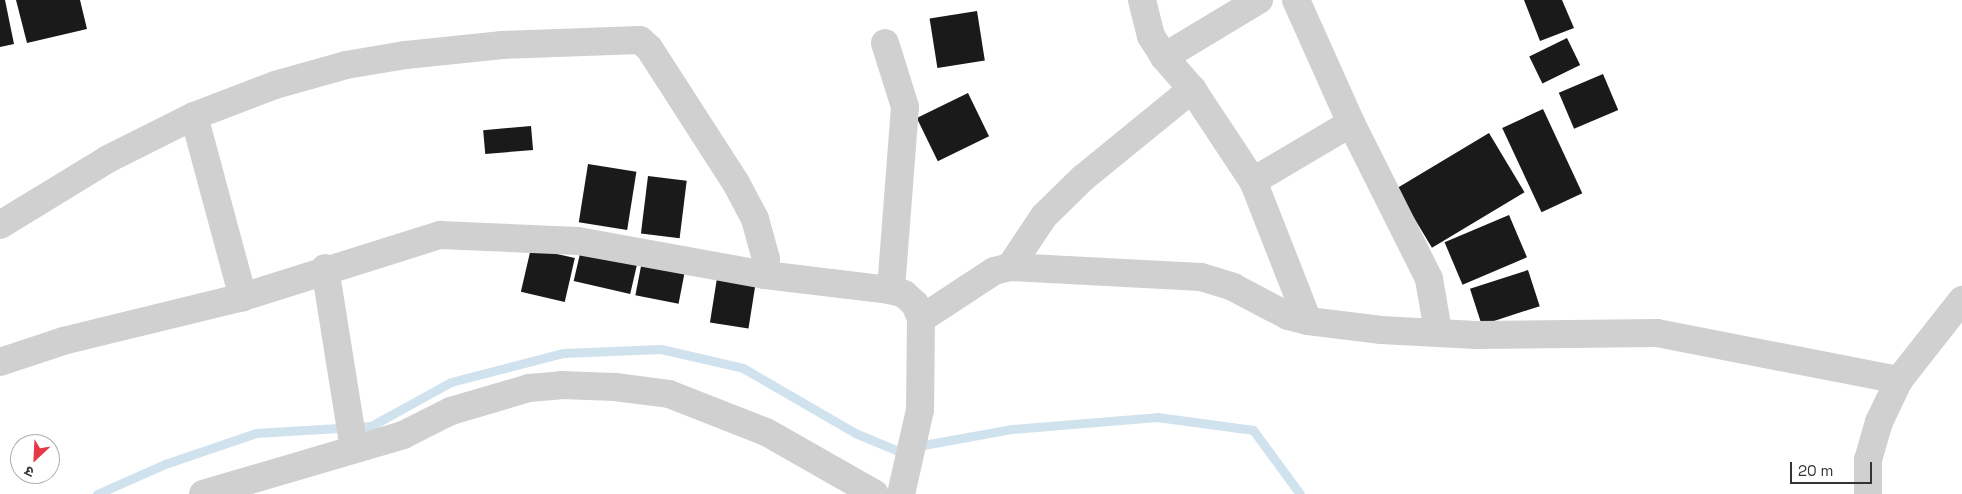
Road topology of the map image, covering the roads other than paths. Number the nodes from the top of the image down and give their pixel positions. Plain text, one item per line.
1 (1142, 0) edge
2 (1259, 0) edge
3 (1296, 0) edge
4 (885, 43) dead end
5 (1164, 57) junction
6 (1192, 89) junction
7 (194, 116) junction
8 (1351, 122) junction
9 (1252, 181) junction
10 (0, 225) edge
11 (1010, 267) junction
12 (325, 268) junction
13 (765, 275) junction
14 (891, 290) junction
15 (243, 297) junction
16 (1962, 300) edge
17 (921, 320) junction
18 (1308, 321) junction
19 (1438, 331) junction
20 (0, 362) edge
21 (1898, 380) junction
22 (351, 429) junction
23 (902, 487) edge
24 (203, 494) edge
25 (875, 494) edge
26 (1868, 494) edge

1 - 5 street
2 - 5 street
3 - 8 street
4 - 14 street
5 - 6 street
6 - 9 street
6 - 11 street
7 - 10 street
7 - 13 street
7 - 15 street
8 - 9 street
8 - 19 street
9 - 18 street
11 - 17 street
11 - 18 street
12 - 13 street
12 - 15 street
12 - 22 street
13 - 14 street
14 - 17 street
15 - 20 street
16 - 21 street
17 - 23 street
18 - 19 street
19 - 21 street
21 - 26 street
22 - 24 street
22 - 25 street

